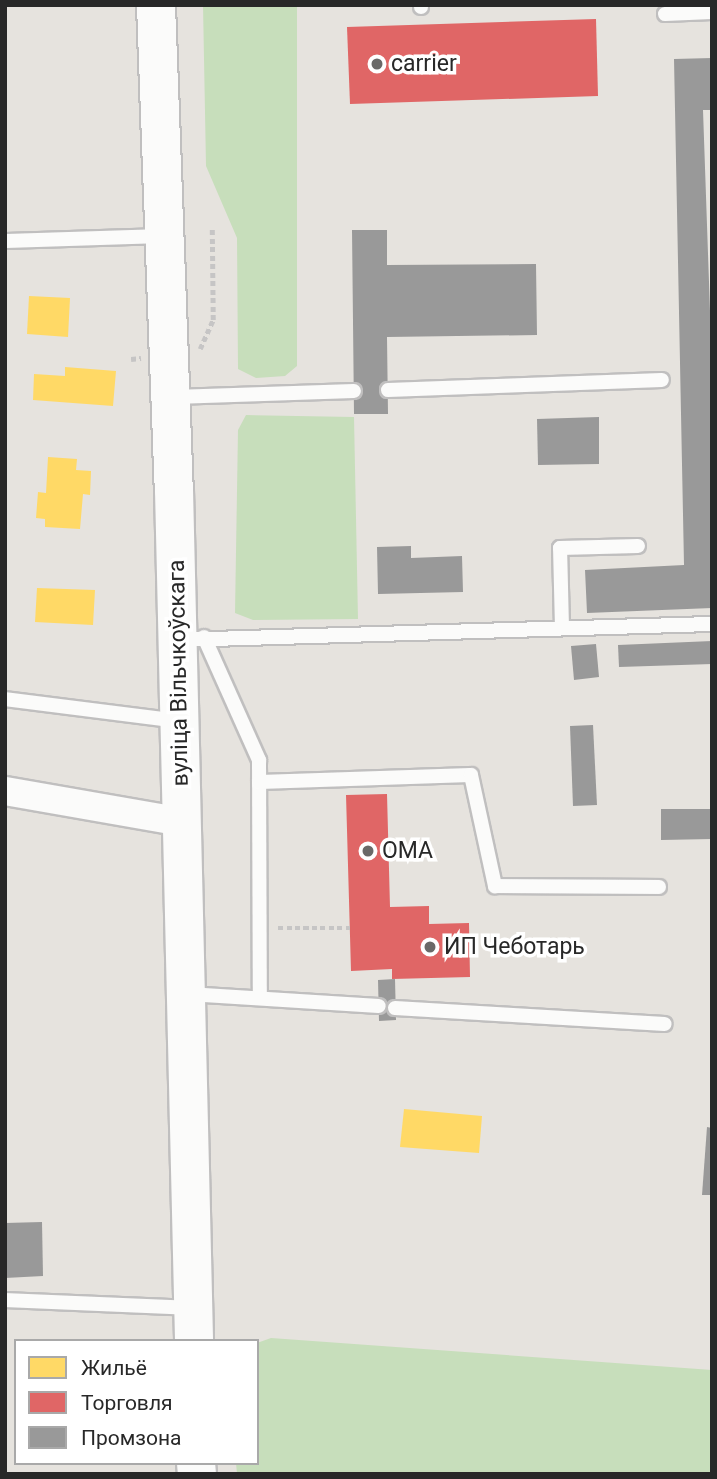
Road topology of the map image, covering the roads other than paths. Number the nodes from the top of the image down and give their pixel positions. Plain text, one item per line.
1 (156, 5) edge
2 (712, 12) edge
3 (665, 14) dead end
4 (165, 236) junction
5 (5, 241) edge
6 (662, 380) dead end
7 (388, 390) dead end
8 (354, 391) dead end
9 (171, 397) junction
10 (638, 545) dead end
11 (712, 624) edge
12 (562, 628) junction
13 (191, 638) junction
14 (5, 699) edge
15 (180, 721) junction
16 (259, 782) junction
17 (5, 791) edge
18 (182, 822) junction
19 (659, 887) dead end
20 (186, 993) junction
21 (260, 998) junction
22 (379, 1006) dead end
23 (395, 1008) dead end
24 (665, 1024) dead end
25 (5, 1300) edge
26 (193, 1324) edge

1 - 4 main road, вуліца Вільчкоўскага
2 - 3 lane
4 - 5 lane
4 - 9 main road, вуліца Вільчкоўскага
6 - 7 lane
8 - 9 lane
9 - 13 main road, вуліца Вільчкоўскага
10 - 12 lane
11 - 12 lane
12 - 13 lane
13 - 15 main road, вуліца Вільчкоўскага
13 - 16 lane
14 - 15 lane
15 - 18 main road, вуліца Вільчкоўскага
16 - 19 lane
16 - 21 lane
17 - 18 street
18 - 20 main road, вуліца Вільчкоўскага
20 - 21 lane
20 - 26 main road, вуліца Вільчкоўскага
21 - 22 lane
23 - 24 lane
25 - 26 lane

